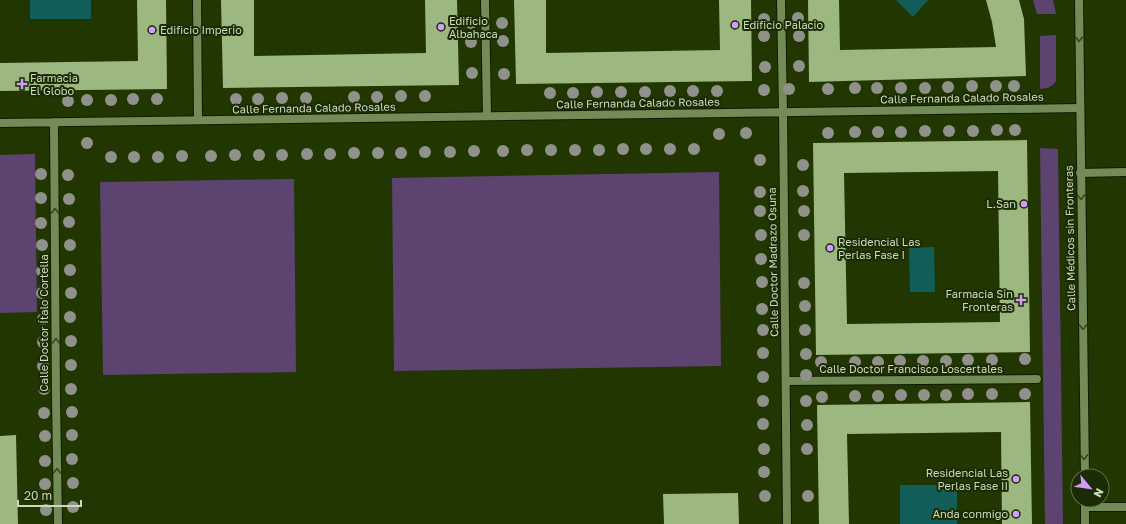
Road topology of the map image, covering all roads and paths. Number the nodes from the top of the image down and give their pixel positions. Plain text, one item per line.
1 (197, 0) edge
2 (485, 0) edge
3 (781, 0) edge
4 (1079, 0) edge
5 (1080, 108) junction
6 (783, 112) junction
7 (487, 116) junction
8 (198, 120) junction
9 (54, 122) junction
10 (0, 123) edge
11 (1126, 172) edge
12 (1080, 173) junction
13 (1037, 379) dead end
14 (786, 381) junction
15 (1085, 468) edge
16 (1110, 506) edge
17 (1126, 507) edge
18 (1085, 508) edge
19 (58, 524) edge
20 (787, 524) edge
21 (1085, 524) edge

1 - 8 street
2 - 7 street
3 - 6 street, Calle Doctor Madrazo Osuna
4 -> 5 street, Calle Médicos sin Fronteras
5 - 6 street, Calle Fernanda Calado Rosales
5 - 12 street, Calle Médicos sin Fronteras
6 - 7 street, Calle Fernanda Calado Rosales
6 - 14 street, Calle Doctor Madrazo Osuna
7 - 8 street, Calle Fernanda Calado Rosales
8 - 9 street, Calle Fernanda Calado Rosales
9 - 10 street, Calle Fernanda Calado Rosales
19 -> 9 street, Calle Doctor Ítalo Cortella
11 - 12 street
12 -> 15 street, Calle Médicos sin Fronteras
13 - 14 street, Calle Doctor Francisco Loscertales
14 - 20 street, Calle Doctor Madrazo Osuna
16 - 17 street
18 - 21 street

